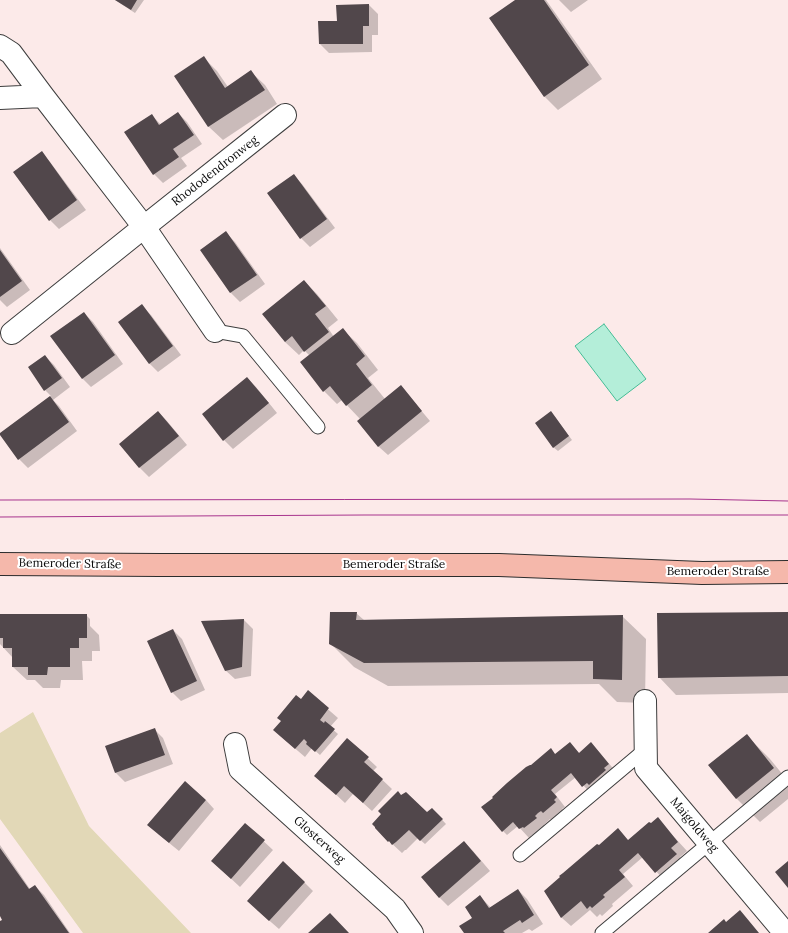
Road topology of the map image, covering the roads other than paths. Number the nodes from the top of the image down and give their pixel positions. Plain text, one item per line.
1 (0, 46) edge
2 (43, 96) junction
3 (0, 98) edge
4 (286, 115) dead end
5 (144, 227) junction
6 (215, 332) joint
7 (12, 333) dead end
8 (318, 428) dead end
9 (0, 564) edge
10 (788, 572) edge
11 (645, 701) dead end
12 (235, 744) dead end
13 (646, 749) junction
14 (788, 777) edge
15 (709, 843) junction
16 (520, 855) dead end
17 (412, 933) edge
18 (602, 933) edge
19 (785, 933) edge

1 - 2 street
2 - 3 street
2 - 5 street
4 - 5 street, Rhododendronweg
5 - 6 street
5 - 7 street, Rhododendronweg
6 - 8 lane
9 - 10 main road, Bemeroder Straße
11 - 13 street, Maigoldweg
12 - 17 street, Glosterweg
13 - 15 street, Maigoldweg
13 - 16 lane
14 - 15 lane
15 - 18 lane
15 - 19 street, Maigoldweg

